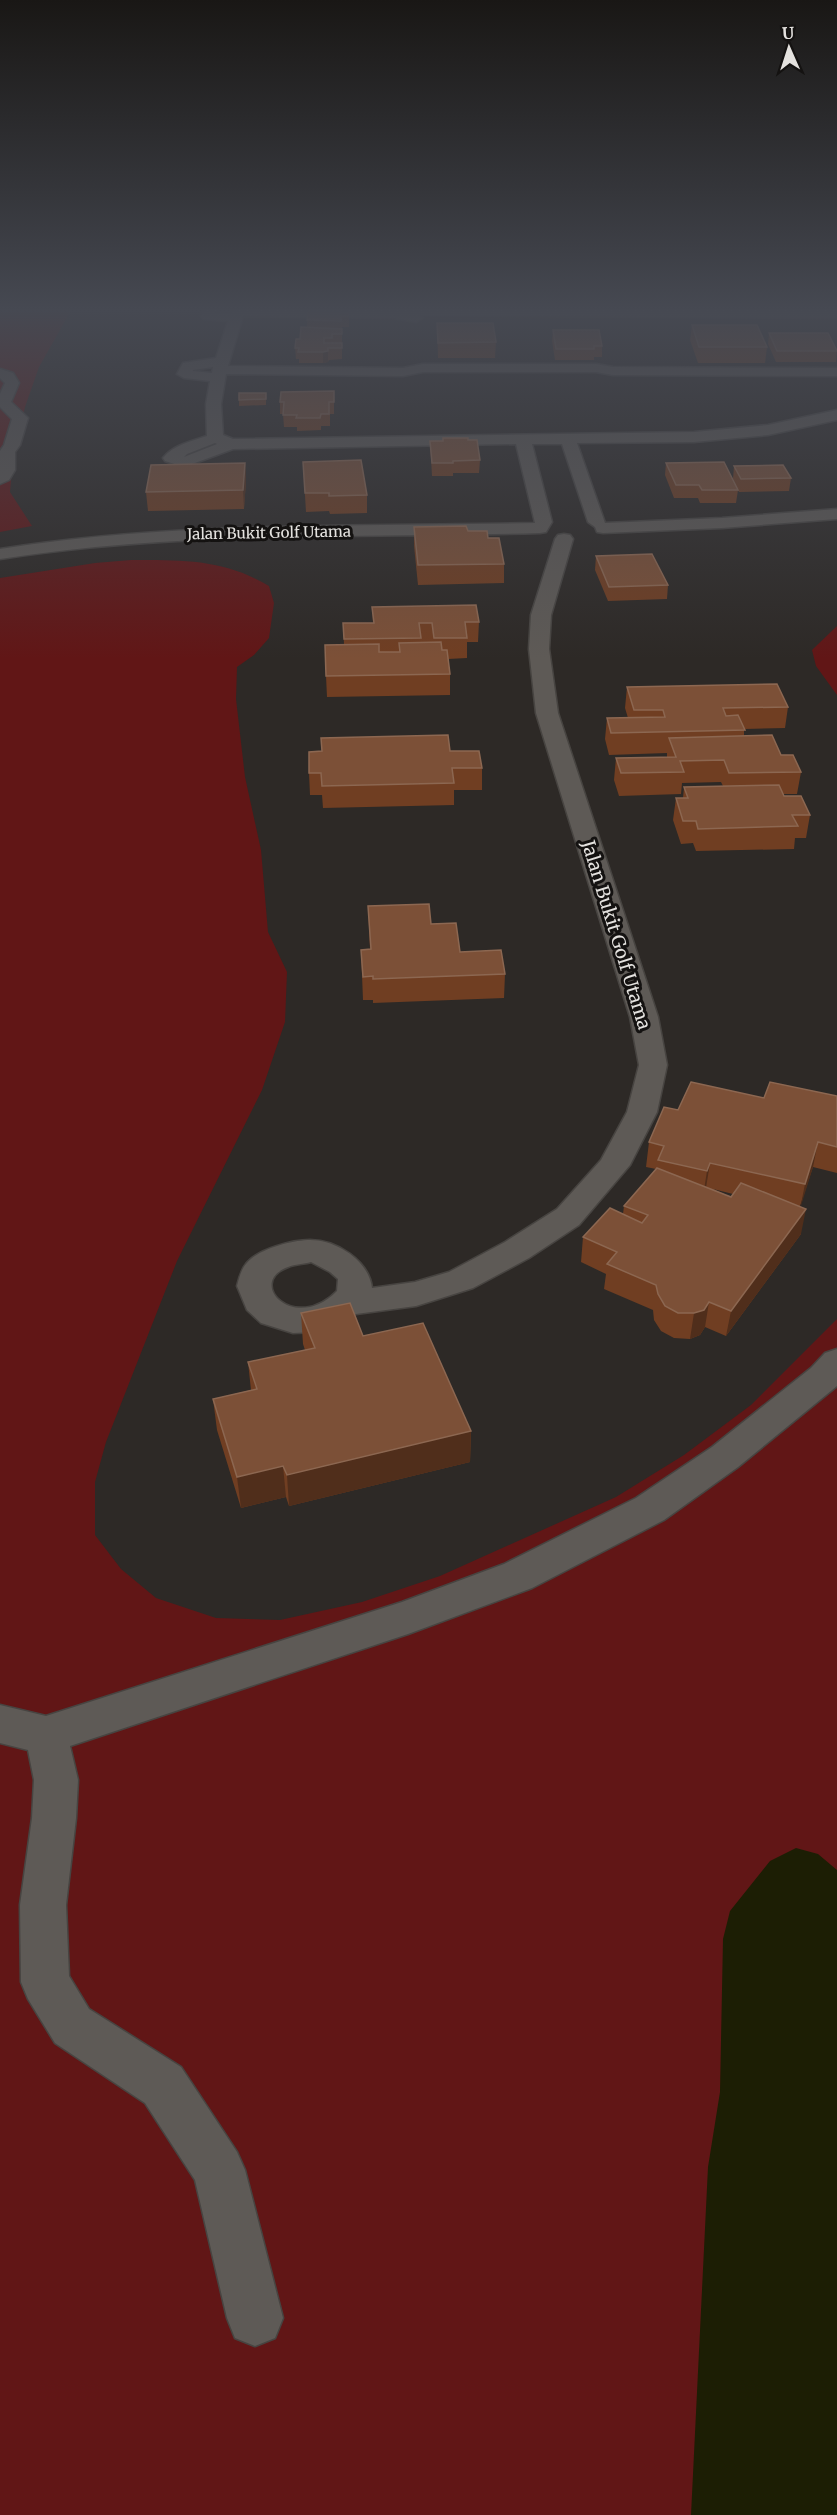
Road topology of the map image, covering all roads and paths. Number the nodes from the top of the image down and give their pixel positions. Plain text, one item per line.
1 (18, 424) edge
2 (216, 424) edge
3 (794, 424) edge
4 (215, 438) junction
5 (568, 439) junction
6 (524, 440) junction
7 (231, 444) junction
8 (0, 479) edge
9 (837, 514) edge
10 (541, 525) junction
11 (583, 528) junction
12 (0, 554) edge
13 (346, 1304) edge
14 (837, 1362) edge
15 (0, 1724) edge
16 (46, 1735) junction
17 (255, 2318) dead end

1 - 8 street
2 - 4 street
3 - 5 street
4 - 7 street
4 - 7 street
5 - 6 street
5 - 11 street
6 - 7 street
6 - 10 street
9 - 11 street
10 - 11 street, Jalan Bukit Golf Utama
10 - 12 street, Jalan Bukit Golf Utama
11 - 13 street, Jalan Bukit Golf Utama
14 - 16 street
15 - 16 street
16 - 17 street

